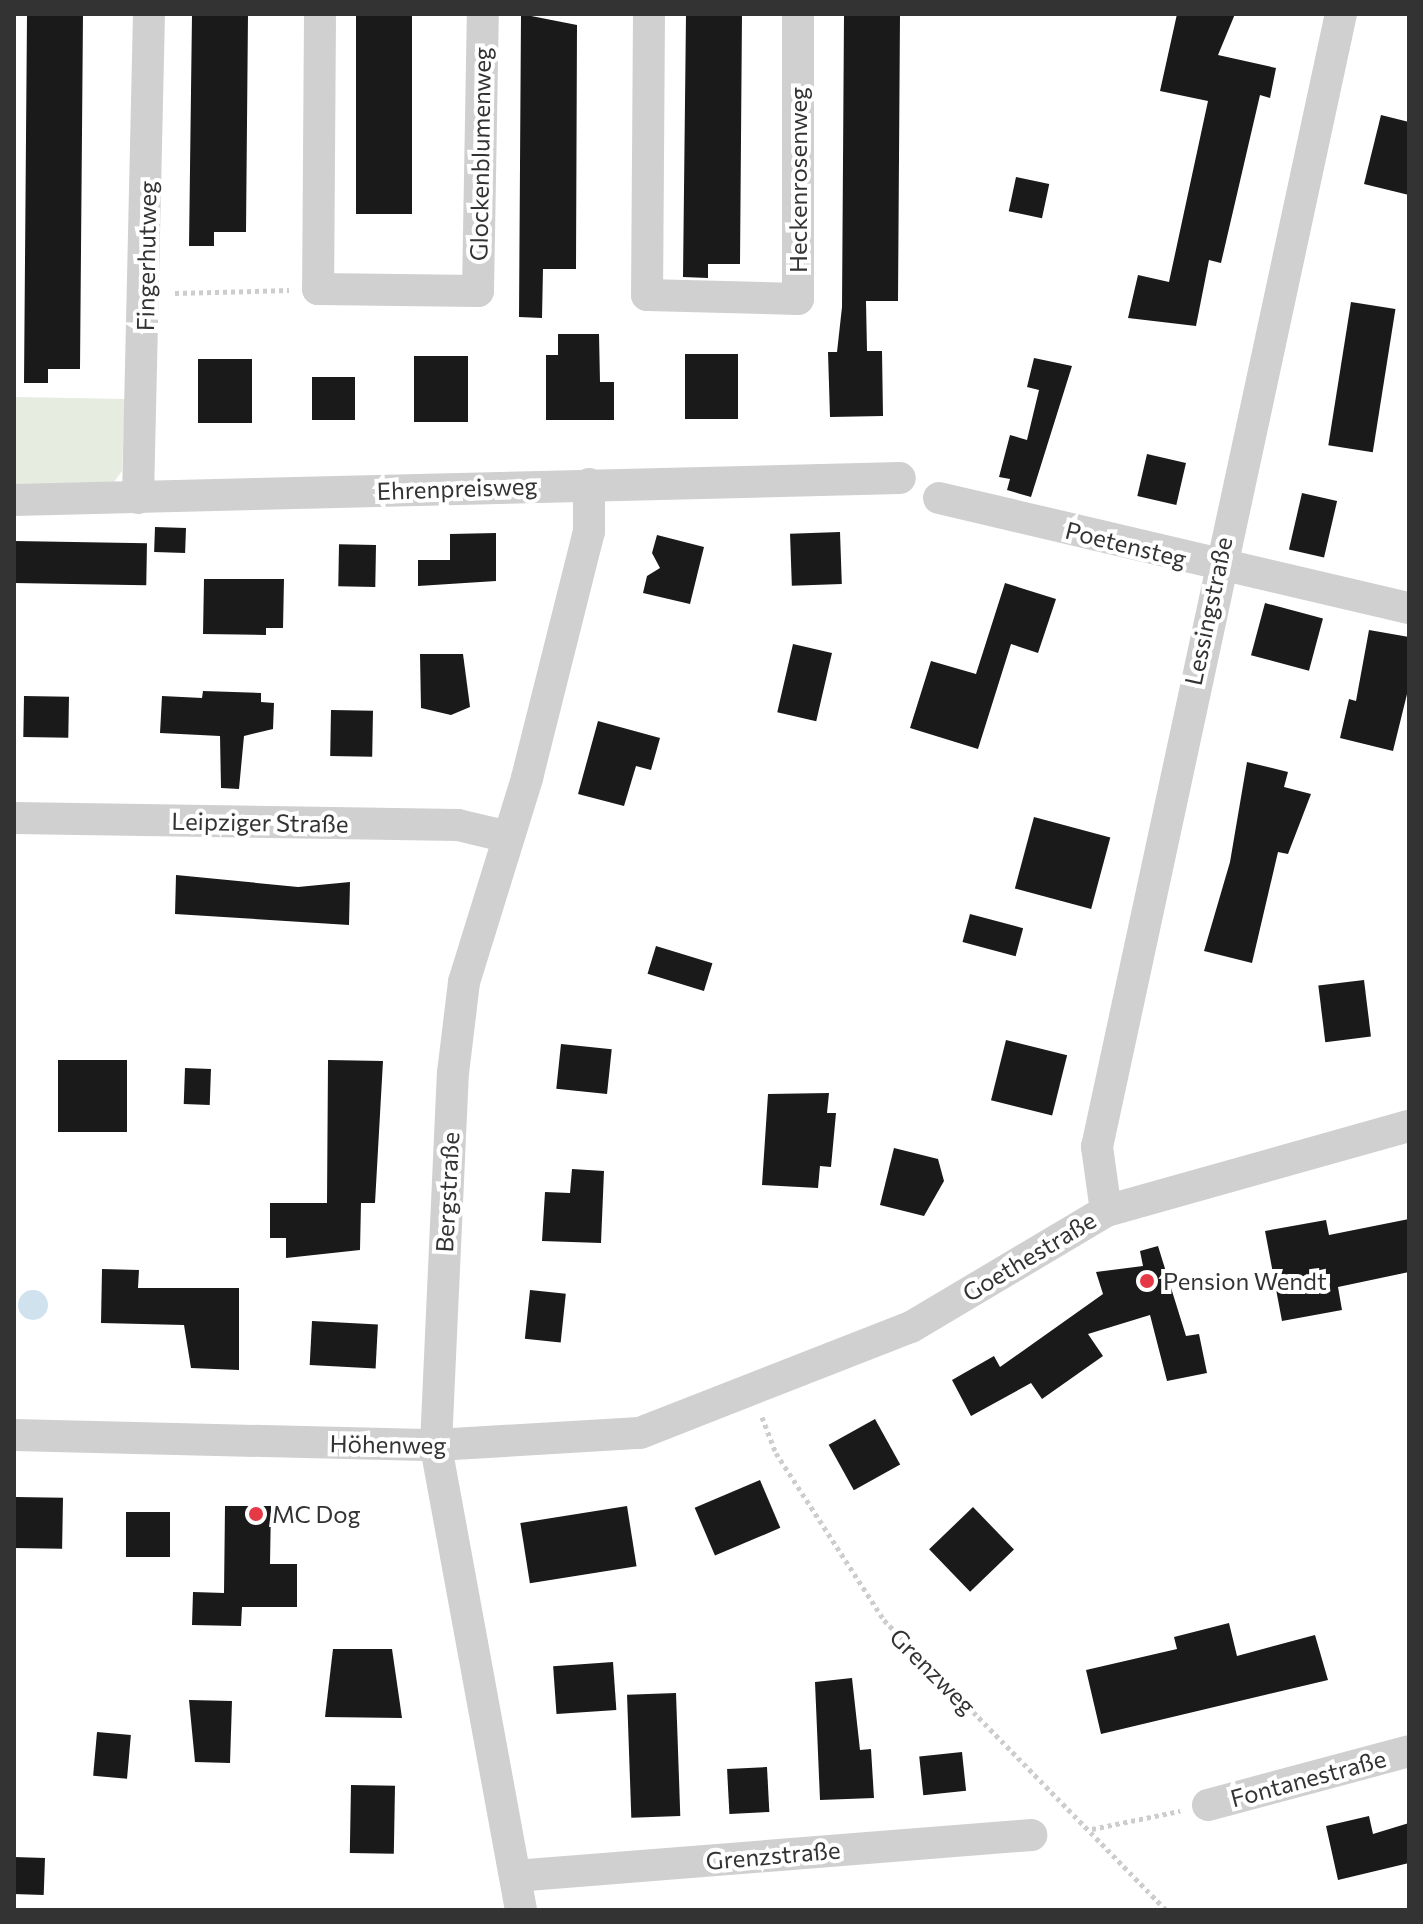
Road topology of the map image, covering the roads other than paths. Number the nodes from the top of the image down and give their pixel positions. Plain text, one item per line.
1 (149, 14) edge
2 (320, 14) edge
3 (483, 14) edge
4 (649, 14) edge
5 (798, 14) edge
6 (1341, 14) edge
7 (900, 478) dead end
8 (589, 484) junction
9 (138, 498) junction
10 (939, 498) dead end
11 (14, 500) edge
12 (1217, 567) junction
13 (1409, 608) edge
14 (14, 818) edge
15 (504, 836) junction
16 (1409, 1126) edge
17 (1106, 1211) junction
18 (753, 1393) joint
19 (14, 1435) edge
20 (436, 1445) junction
21 (1409, 1751) edge
22 (1208, 1805) road end
23 (1031, 1835) dead end
24 (515, 1876) junction
25 (521, 1910) edge

1 - 9 street, Fingerhutweg
2 - 3 street, Glockenblumenweg
4 - 5 street, Heckenrosenweg
6 - 12 street, Lessingstraße
7 - 8 street, Ehrenpreisweg
8 - 9 street, Ehrenpreisweg
8 - 15 street, Bergstraße
9 - 11 street, Ehrenpreisweg
10 - 12 street, Poetensteg
12 - 13 street, Poetensteg
12 - 17 street, Lessingstraße
14 - 15 street, Leipziger Straße
15 - 20 street, Bergstraße
16 - 17 street, Goethestraße
17 - 18 street, Goethestraße
18 - 20 street, Höhenweg
19 - 20 street, Höhenweg
20 - 24 street, Bergstraße
21 - 22 street, Fontanestraße
23 - 24 street, Grenzstraße
24 - 25 street, Bergstraße

